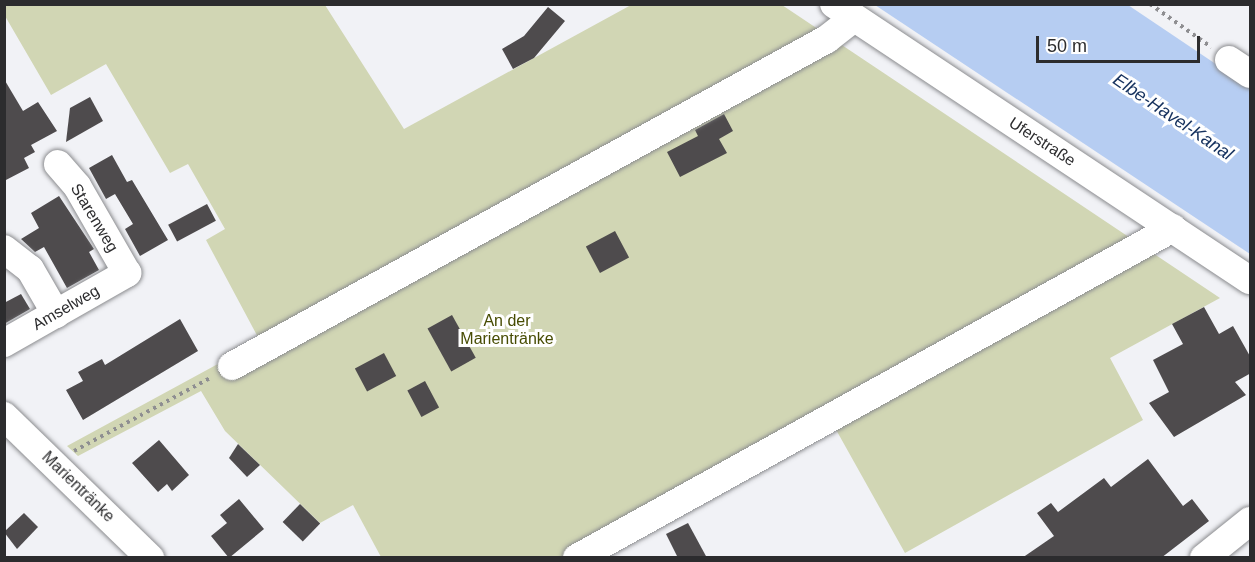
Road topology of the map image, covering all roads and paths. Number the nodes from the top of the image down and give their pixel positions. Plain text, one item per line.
1 (1150, 4) edge
2 (844, 11) edge
3 (1240, 67) edge
4 (58, 164) dead end
5 (1173, 228) junction
6 (4, 249) edge
7 (127, 273) joint
8 (1251, 279) edge
9 (56, 314) junction
10 (4, 343) edge
11 (232, 366) joint
12 (4, 416) edge
13 (53, 462) junction
14 (1251, 521) edge
15 (150, 558) edge
16 (577, 558) edge
17 (1204, 558) edge

1 - 3 path
2 - 5 street, Uferstraße
2 - 11 street
4 - 7 street, Starenweg
5 - 8 street, Uferstraße
5 - 16 street
6 - 9 street
7 - 9 street, Amselweg
9 - 10 street, Amselweg
11 - 13 path
12 - 13 street, Marientränke
13 - 15 street, Marientränke
14 - 17 street

